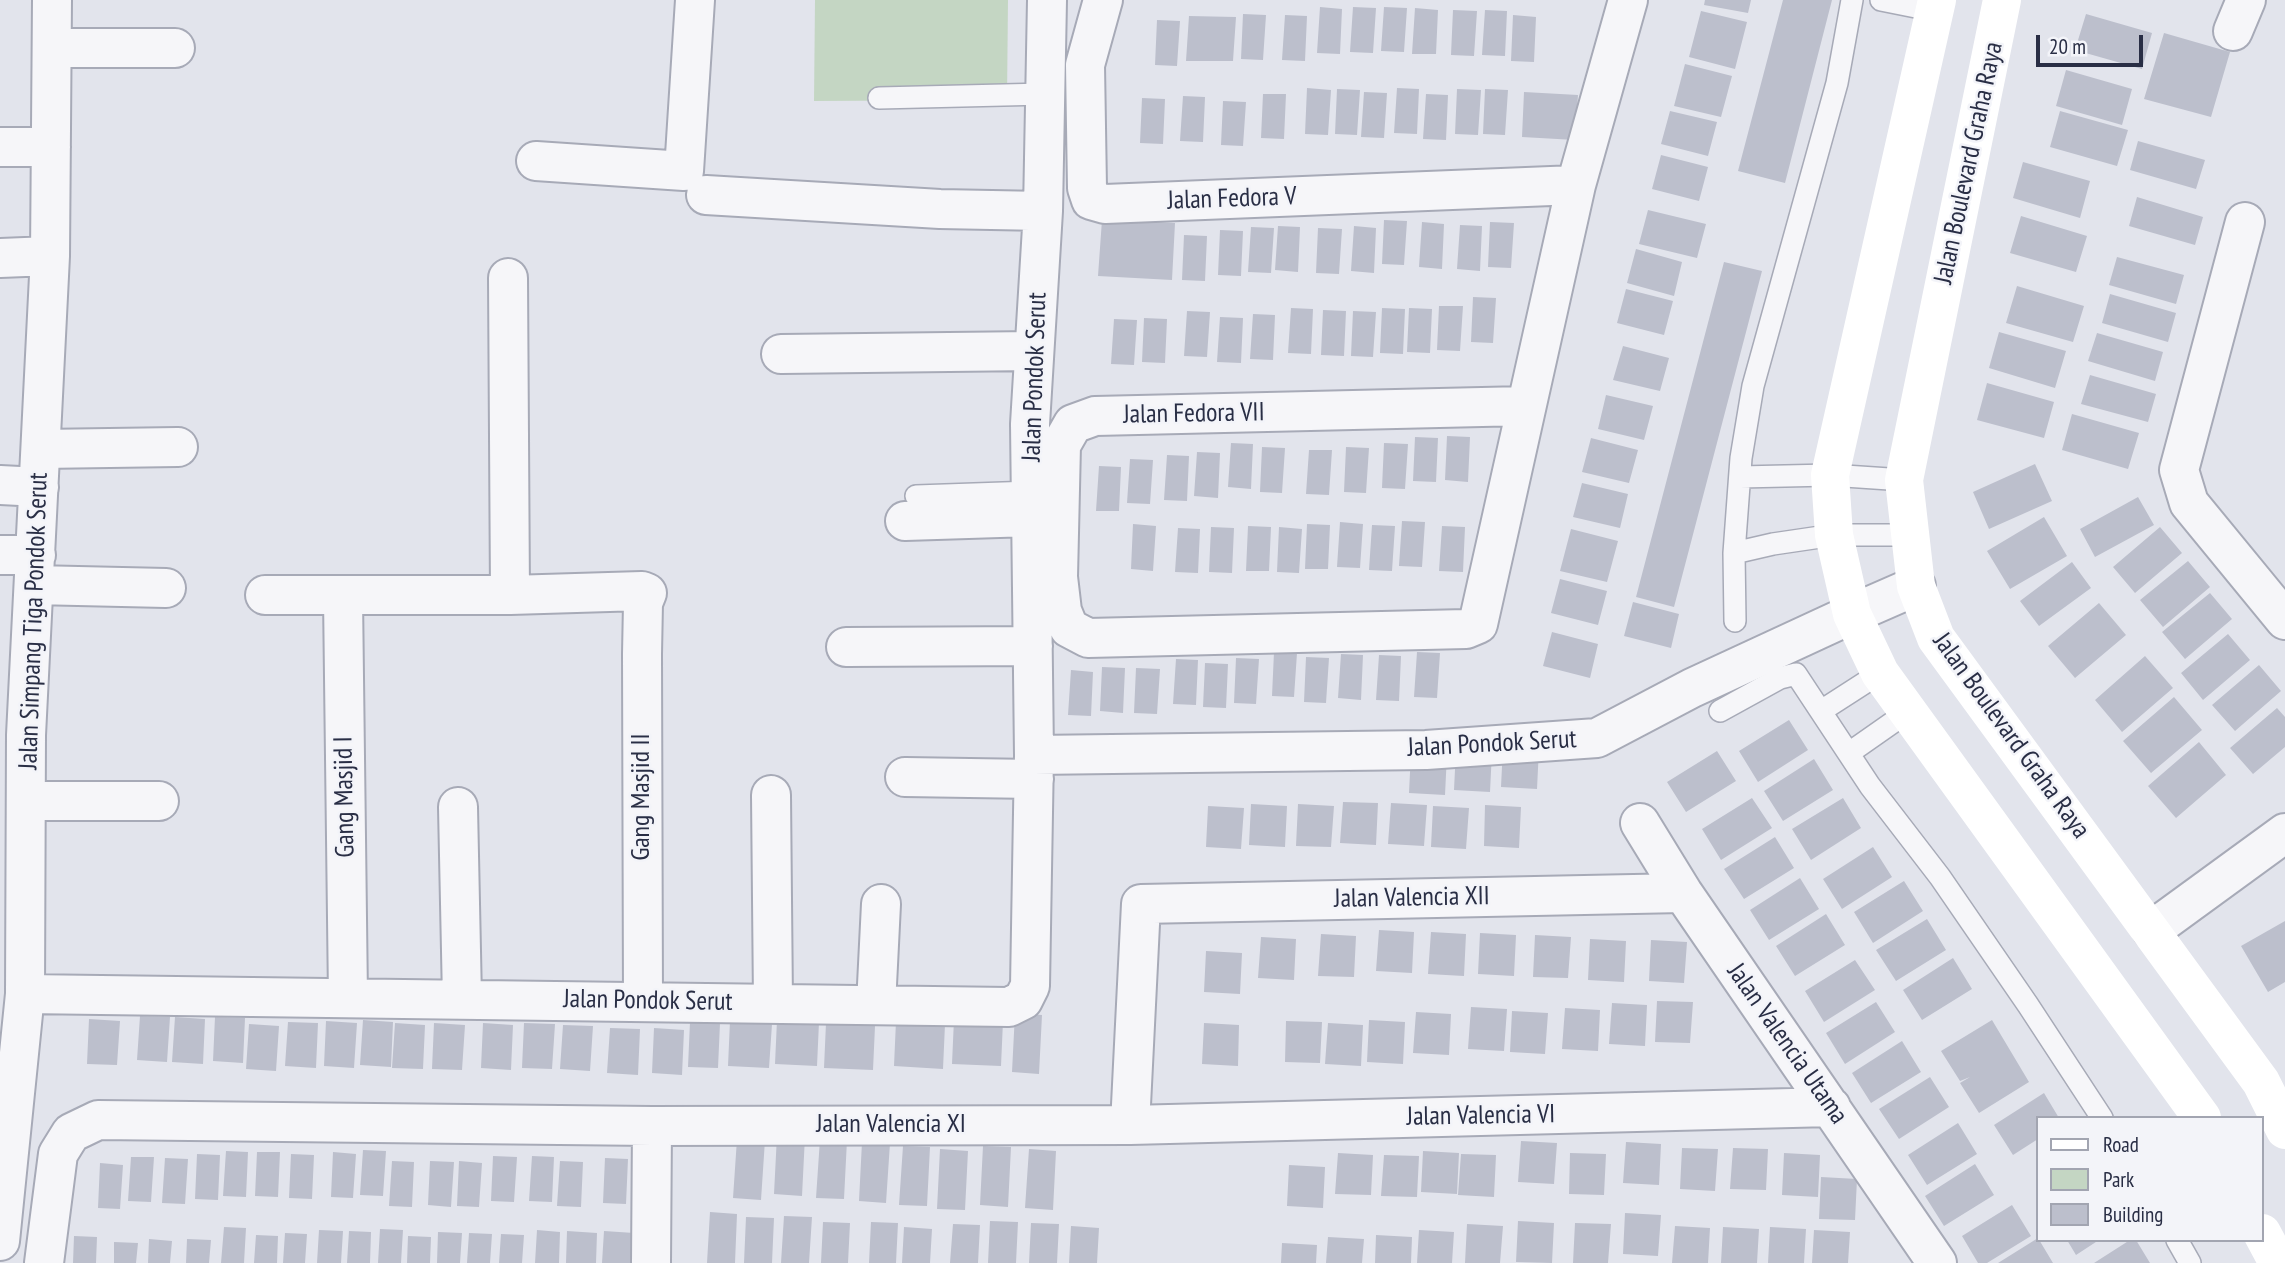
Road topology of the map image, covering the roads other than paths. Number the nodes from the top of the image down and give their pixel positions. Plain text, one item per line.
1 (52, 0) edge
2 (695, 0) edge
3 (1047, 0) edge
4 (1102, 0) edge
5 (1628, 0) edge
6 (1852, 0) edge
7 (1881, 0) edge
8 (2002, 0) edge
9 (1937, 5) edge
10 (52, 48) junction
11 (175, 48) dead end
12 (1045, 94) junction
13 (879, 98) dead end
14 (0, 147) edge
15 (51, 147) junction
16 (536, 161) dead end
17 (1576, 185) junction
18 (706, 195) dead end
19 (1042, 211) junction
20 (2245, 222) dead end
21 (50, 256) junction
22 (0, 258) edge
23 (508, 278) dead end
24 (1033, 351) junction
25 (780, 354) dead end
26 (1525, 406) junction
27 (178, 447) dead end
28 (41, 449) junction
29 (1830, 475) junction
30 (1740, 477) junction
31 (1904, 480) junction
32 (0, 485) edge
33 (39, 487) junction
34 (1032, 505) junction
35 (910, 508) dead end
36 (1834, 535) junction
37 (1909, 535) junction
38 (1734, 554) junction
39 (24, 565) edge
40 (1916, 586) junction
41 (166, 588) dead end
42 (265, 595) dead end
43 (510, 595) junction
44 (343, 597) junction
45 (2279, 599) edge
46 (1852, 614) junction
47 (1735, 621) dead end
48 (1033, 646) junction
49 (846, 647) dead end
50 (1880, 673) junction
51 (1720, 711) dead end
52 (1821, 711) junction
53 (1909, 711) junction
54 (13, 734) edge
55 (1849, 753) junction
56 (1034, 767) junction
57 (905, 777) dead end
58 (771, 795) dead end
59 (159, 801) dead end
60 (458, 807) dead end
61 (1640, 823) dead end
62 (18, 824) edge
63 (2285, 833) edge
64 (1683, 893) junction
65 (881, 904) dead end
66 (2152, 930) junction
67 (24, 994) junction
68 (348, 998) junction
69 (462, 999) junction
70 (643, 1001) junction
71 (773, 1003) junction
72 (876, 1005) junction
73 (7, 1088) edge
74 (1831, 1107) junction
75 (2101, 1116) edge
76 (2201, 1116) edge
77 (1130, 1125) junction
78 (652, 1126) junction
79 (2285, 1130) edge
80 (2264, 1237) edge
81 (0, 1239) edge
82 (2179, 1242) edge
83 (44, 1263) edge
84 (651, 1263) edge
85 (1937, 1263) edge
86 (2190, 1263) edge
87 (2278, 1263) edge

1 - 10 street, Jalan Simpang Tiga Pondok Serut
2 - 16 street
3 - 12 street, Jalan Pondok Serut
4 - 17 street, Jalan Fedora V
5 - 17 street
6 - 30 lane
7 - 9 lane
8 - 31 main road, Jalan Boulevard Graha Raya
9 - 29 main road
10 - 11 street
10 - 15 street, Jalan Simpang Tiga Pondok Serut
12 - 13 lane
12 - 19 street, Jalan Pondok Serut
14 - 15 street
15 - 21 street, Jalan Simpang Tiga Pondok Serut
17 - 26 street
18 - 19 street
19 - 24 street, Jalan Pondok Serut
20 - 45 street
21 - 22 street
21 - 28 street, Jalan Simpang Tiga Pondok Serut
23 - 43 street
24 - 25 street
24 - 34 street, Jalan Pondok Serut
26 - 26 street, Jalan Fedora VII
27 - 28 street
28 - 33 street, Jalan Simpang Tiga Pondok Serut
29 - 30 lane
29 - 31 lane
29 - 36 main road
30 - 38 lane
31 - 37 main road, Jalan Boulevard Graha Raya
32 - 33 street
33 - 39 street, Jalan Simpang Tiga Pondok Serut
34 - 35 street
34 - 48 street, Jalan Pondok Serut
36 - 37 lane
36 - 38 lane
36 - 46 main road
37 - 40 main road, Jalan Boulevard Graha Raya
38 - 47 lane
39 - 41 street
39 - 54 street, Jalan Simpang Tiga Pondok Serut
40 - 46 street, Jalan Pondok Serut
40 - 66 main road, Jalan Boulevard Graha Raya
42 - 44 street
43 - 44 street
43 - 70 street, Gang Masjid II
44 - 68 street, Gang Masjid I
46 - 50 main road
46 - 56 street, Jalan Pondok Serut
48 - 49 street
48 - 56 street, Jalan Pondok Serut
50 - 52 lane
50 - 53 main road
51 - 52 lane
52 - 55 lane
53 - 55 lane
53 - 76 main road
54 - 62 street, Jalan Simpang Tiga Pondok Serut
55 - 75 lane
56 - 57 street
56 - 72 street, Jalan Pondok Serut
58 - 71 street
59 - 62 street
60 - 69 street
61 - 64 street, Jalan Valencia Utama
62 - 67 street, Jalan Simpang Tiga Pondok Serut
63 - 66 street
64 - 74 street, Jalan Valencia Utama
64 - 77 street, Jalan Valencia XII
65 - 72 street
66 - 79 main road, Jalan Boulevard Graha Raya
67 - 68 street, Jalan Pondok Serut
67 - 73 street, Jalan Simpang Tiga Pondok Serut
68 - 69 street, Jalan Pondok Serut
69 - 70 street, Jalan Pondok Serut
70 - 71 street, Jalan Pondok Serut
71 - 72 street, Jalan Pondok Serut
73 - 81 street, Jalan Simpang Tiga Pondok Serut
74 - 77 street, Jalan Valencia VI
74 - 85 street, Jalan Valencia Utama
77 - 78 street, Jalan Valencia XI
78 - 83 street, Jalan Valencia XI
78 - 84 street
80 - 87 main road
82 - 86 lane

